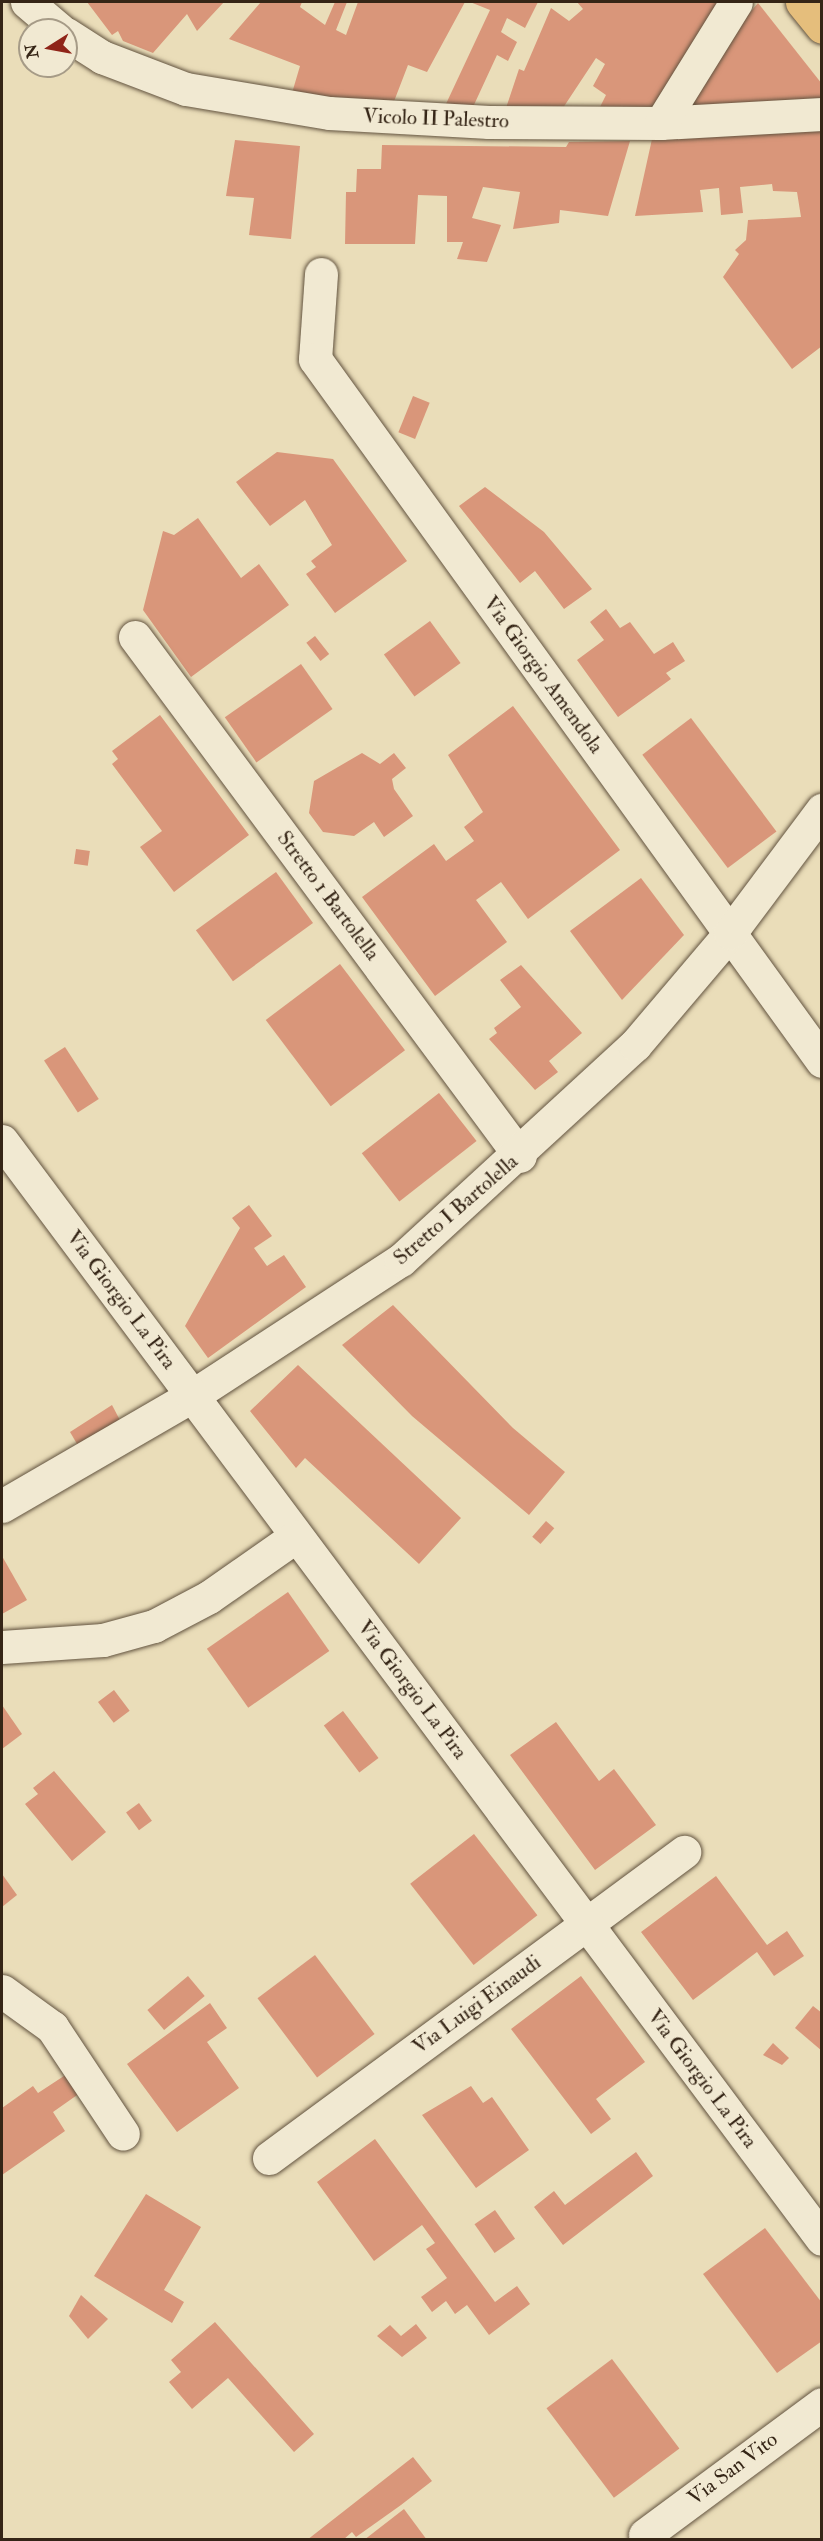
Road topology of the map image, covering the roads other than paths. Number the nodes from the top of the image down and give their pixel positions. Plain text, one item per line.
1 (27, 2) edge
2 (736, 2) edge
3 (46, 18) edge
4 (78, 41) edge
5 (822, 114) edge
6 (661, 123) junction
7 (321, 274) dead end
8 (135, 637) dead end
9 (822, 810) edge
10 (730, 933) junction
11 (822, 1061) edge
12 (2, 1141) edge
13 (520, 1156) junction
14 (192, 1396) junction
15 (2, 1506) edge
16 (296, 1536) junction
17 (2, 1647) edge
18 (684, 1852) dead end
19 (587, 1924) junction
20 (2, 1991) edge
21 (123, 2134) dead end
22 (269, 2158) dead end
23 (822, 2239) edge
24 (822, 2404) edge
25 (645, 2535) dead end

1 - 3 street
2 - 6 street
4 - 6 street, Vicolo II Palestro
5 - 6 street, Vicolo II Palestro
7 - 10 street, Via Giorgio Amendola
8 - 13 street, Stretto 1 Bartolella
9 - 10 street, Stretto I Bartolella
10 - 11 street, Via Giorgio Amendola
10 - 13 street, Stretto I Bartolella
12 - 14 street, Via Giorgio La Pira
13 - 14 street, Stretto I Bartolella
14 - 15 street, Stretto I Bartolella
14 - 16 street, Via Giorgio La Pira
16 - 17 street
16 - 19 street, Via Giorgio La Pira
18 - 19 street, Via Luigi Einaudi
19 - 22 street, Via Luigi Einaudi
19 - 23 street, Via Giorgio La Pira
20 - 21 street
24 - 25 street, Via San Vito

